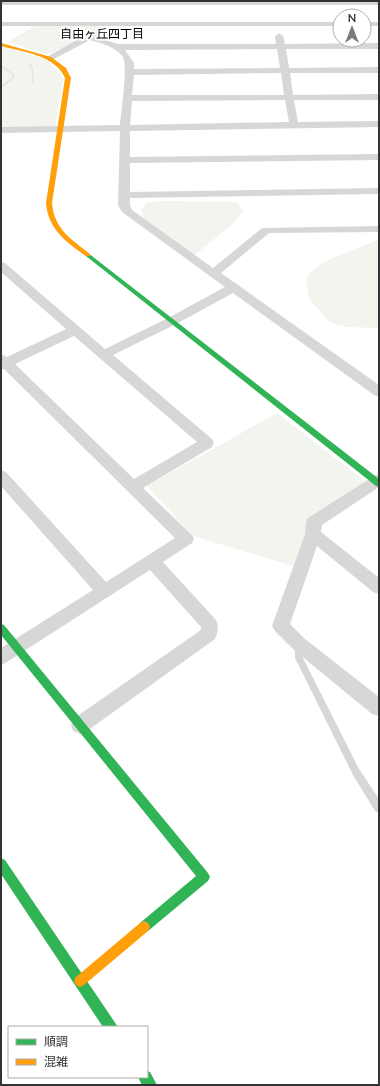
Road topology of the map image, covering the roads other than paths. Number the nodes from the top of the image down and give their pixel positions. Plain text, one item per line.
1 (363, 2) edge
2 (1, 3) edge
3 (379, 3) edge
4 (132, 8) edge
5 (274, 11) edge
6 (332, 22) edge
7 (1, 24) edge
8 (113, 24) junction
9 (88, 37) junction
10 (1, 44) edge
11 (281, 46) junction
12 (379, 46) edge
13 (118, 47) junction
14 (49, 58) junction
15 (379, 70) edge
16 (285, 71) junction
17 (130, 72) junction
18 (290, 97) junction
19 (379, 97) edge
20 (127, 98) junction
21 (379, 124) edge
22 (294, 126) junction
23 (125, 129) junction
24 (1, 130) edge
25 (59, 130) junction
26 (379, 157) edge
27 (125, 160) junction
28 (379, 191) edge
29 (124, 195) junction
30 (379, 229) edge
31 (1, 266) edge
32 (214, 273) junction
33 (233, 288) junction
34 (172, 321) junction
35 (75, 330) junction
36 (103, 355) junction
37 (2, 362) edge
38 (379, 392) edge
39 (1, 476) edge
40 (378, 482) edge
41 (134, 486) junction
42 (313, 534) junction
43 (152, 561) junction
44 (379, 587) edge
45 (104, 591) junction
46 (1, 628) edge
47 (299, 644) junction
48 (16, 647) junction
49 (1, 657) edge
50 (379, 708) edge
51 (80, 725) junction
52 (379, 808) edge
53 (1, 864) edge
54 (80, 981) junction
55 (110, 1026) edge

1 - 3 street
1 - 5 street
2 - 4 street
4 - 5 street
4 - 8 street
5 - 6 street
5 - 8 street
5 - 11 street
7 - 8 street
8 - 9 street
9 - 13 street
9 - 14 street
10 - 14 street
11 - 12 street
11 - 13 street
11 - 16 street
13 - 17 street
14 - 25 street
15 - 16 street
16 - 17 street
16 - 18 street
17 - 20 street
18 - 19 street
18 - 20 street
18 - 22 street
20 - 23 street
21 - 22 street
22 - 23 street
23 - 25 street
23 - 27 street
24 - 25 street
25 - 34 street
26 - 27 street
27 - 29 street
28 - 29 street
29 - 32 street
30 - 32 street
31 - 35 street
32 - 33 street
33 - 34 street
33 - 38 street
34 - 36 street
34 - 40 street
35 - 36 street
35 - 37 street
36 - 41 street
37 - 41 street
39 - 45 street
40 - 42 street
41 - 43 street
42 - 44 street
42 - 47 street
43 - 45 street
43 - 51 street
45 - 48 street
46 - 48 street
47 - 50 street
47 - 52 lane
48 - 49 street
48 - 51 street
51 - 54 street
53 - 54 street
54 - 55 street

